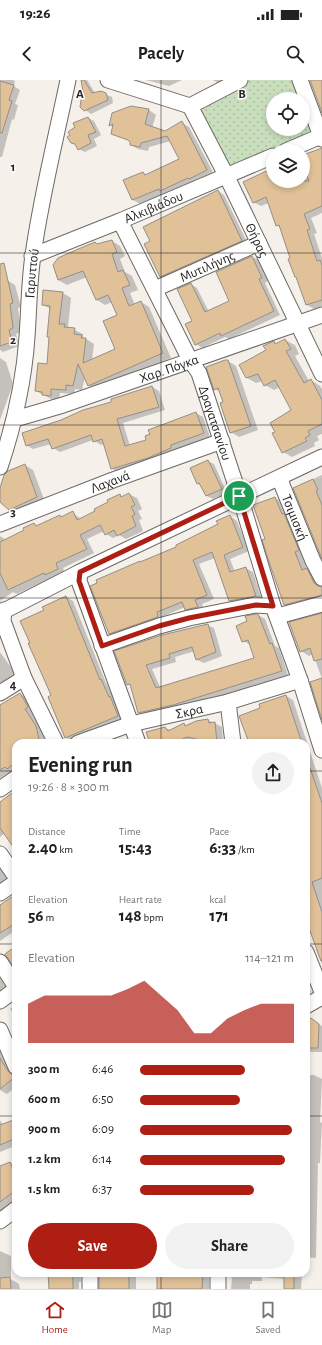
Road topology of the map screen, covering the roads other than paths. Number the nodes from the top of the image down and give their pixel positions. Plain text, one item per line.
1 (68, 80) edge
2 (108, 80) edge
3 (240, 80) edge
4 (300, 80) edge
5 (190, 106) junction
6 (321, 138) edge
7 (305, 144) edge
8 (266, 159) edge
9 (226, 176) junction
10 (120, 221) junction
11 (259, 243) junction
12 (32, 256) junction
13 (155, 289) junction
14 (322, 315) edge
15 (298, 323) junction
16 (190, 360) junction
17 (322, 374) edge
18 (15, 419) junction
19 (222, 441) junction
20 (322, 457) edge
21 (0, 467) edge
22 (281, 478) junction
23 (239, 496) junction
24 (0, 524) edge
25 (318, 559) edge
26 (80, 572) junction
27 (322, 578) edge
28 (322, 604) edge
29 (2, 611) edge
30 (276, 611) junction
31 (102, 646) junction
32 (24, 678) junction
33 (300, 680) junction
34 (0, 693) edge
35 (228, 702) junction
36 (130, 724) junction
37 (54, 739) edge
38 (89, 739) edge
39 (136, 739) edge
40 (233, 739) edge
41 (322, 750) edge
42 (12, 781) edge
43 (0, 789) edge
44 (0, 854) edge
45 (12, 871) edge
46 (12, 885) edge
47 (0, 893) edge
48 (0, 962) edge
49 (310, 962) edge
50 (12, 982) edge
51 (12, 991) edge
52 (322, 992) edge
53 (322, 997) edge
54 (0, 1001) edge
55 (310, 1004) edge
56 (0, 1030) edge
57 (12, 1044) edge
58 (12, 1212) edge
59 (0, 1221) edge
60 (90, 1277) edge
61 (218, 1277) edge
62 (90, 1289) edge
63 (218, 1289) edge

1 - 12 street, Γαρυττού
2 - 5 street
3 - 5 street
4 - 6 street
5 - 9 street, Θήρας
6 - 7 street
8 - 9 street, Αλκιβιάδου
9 - 10 street, Αλκιβιάδου
9 - 11 street, Θήρας
10 - 12 street, Αλκιβιάδου
10 - 13 street, Δραγατσανίου
11 - 13 street, Μυτιλήνης
11 - 15 street, Θήρας
12 - 18 street, Γαρυττού
13 - 16 street, Δραγατσανίου
14 - 15 street, Χαρ. Πόγκα
15 - 16 street, Χαρ. Πόγκα
15 - 17 street, Θήρας
16 - 18 street, Χαρ. Πόγκα
16 - 19 street, Δραγατσανίου
18 - 21 street, Γαρυττού
19 - 23 street, Δραγατσανίου
19 - 24 street, Λαχανά
20 - 22 street
22 - 23 street
22 - 25 street, Τσιμισκή
23 - 26 street
23 - 30 street, Δραγατσανίου
25 - 27 street, Τσιμισκή
26 - 29 street
26 - 31 street
28 - 30 street
29 - 32 street
30 - 31 street
30 - 33 street, Δραγατσανίου
31 - 36 street
32 - 34 street
32 - 37 street
33 - 35 street, Σκρα
33 - 41 street, Δραγατσανίου
35 - 36 street, Σκρα
35 - 40 street
36 - 38 street, Σκρα
36 - 39 street
42 - 43 street
44 - 45 street
46 - 47 street
48 - 50 street
49 - 52 street
51 - 54 street
53 - 55 street
56 - 57 street
58 - 59 street
60 - 62 street
61 - 63 street

